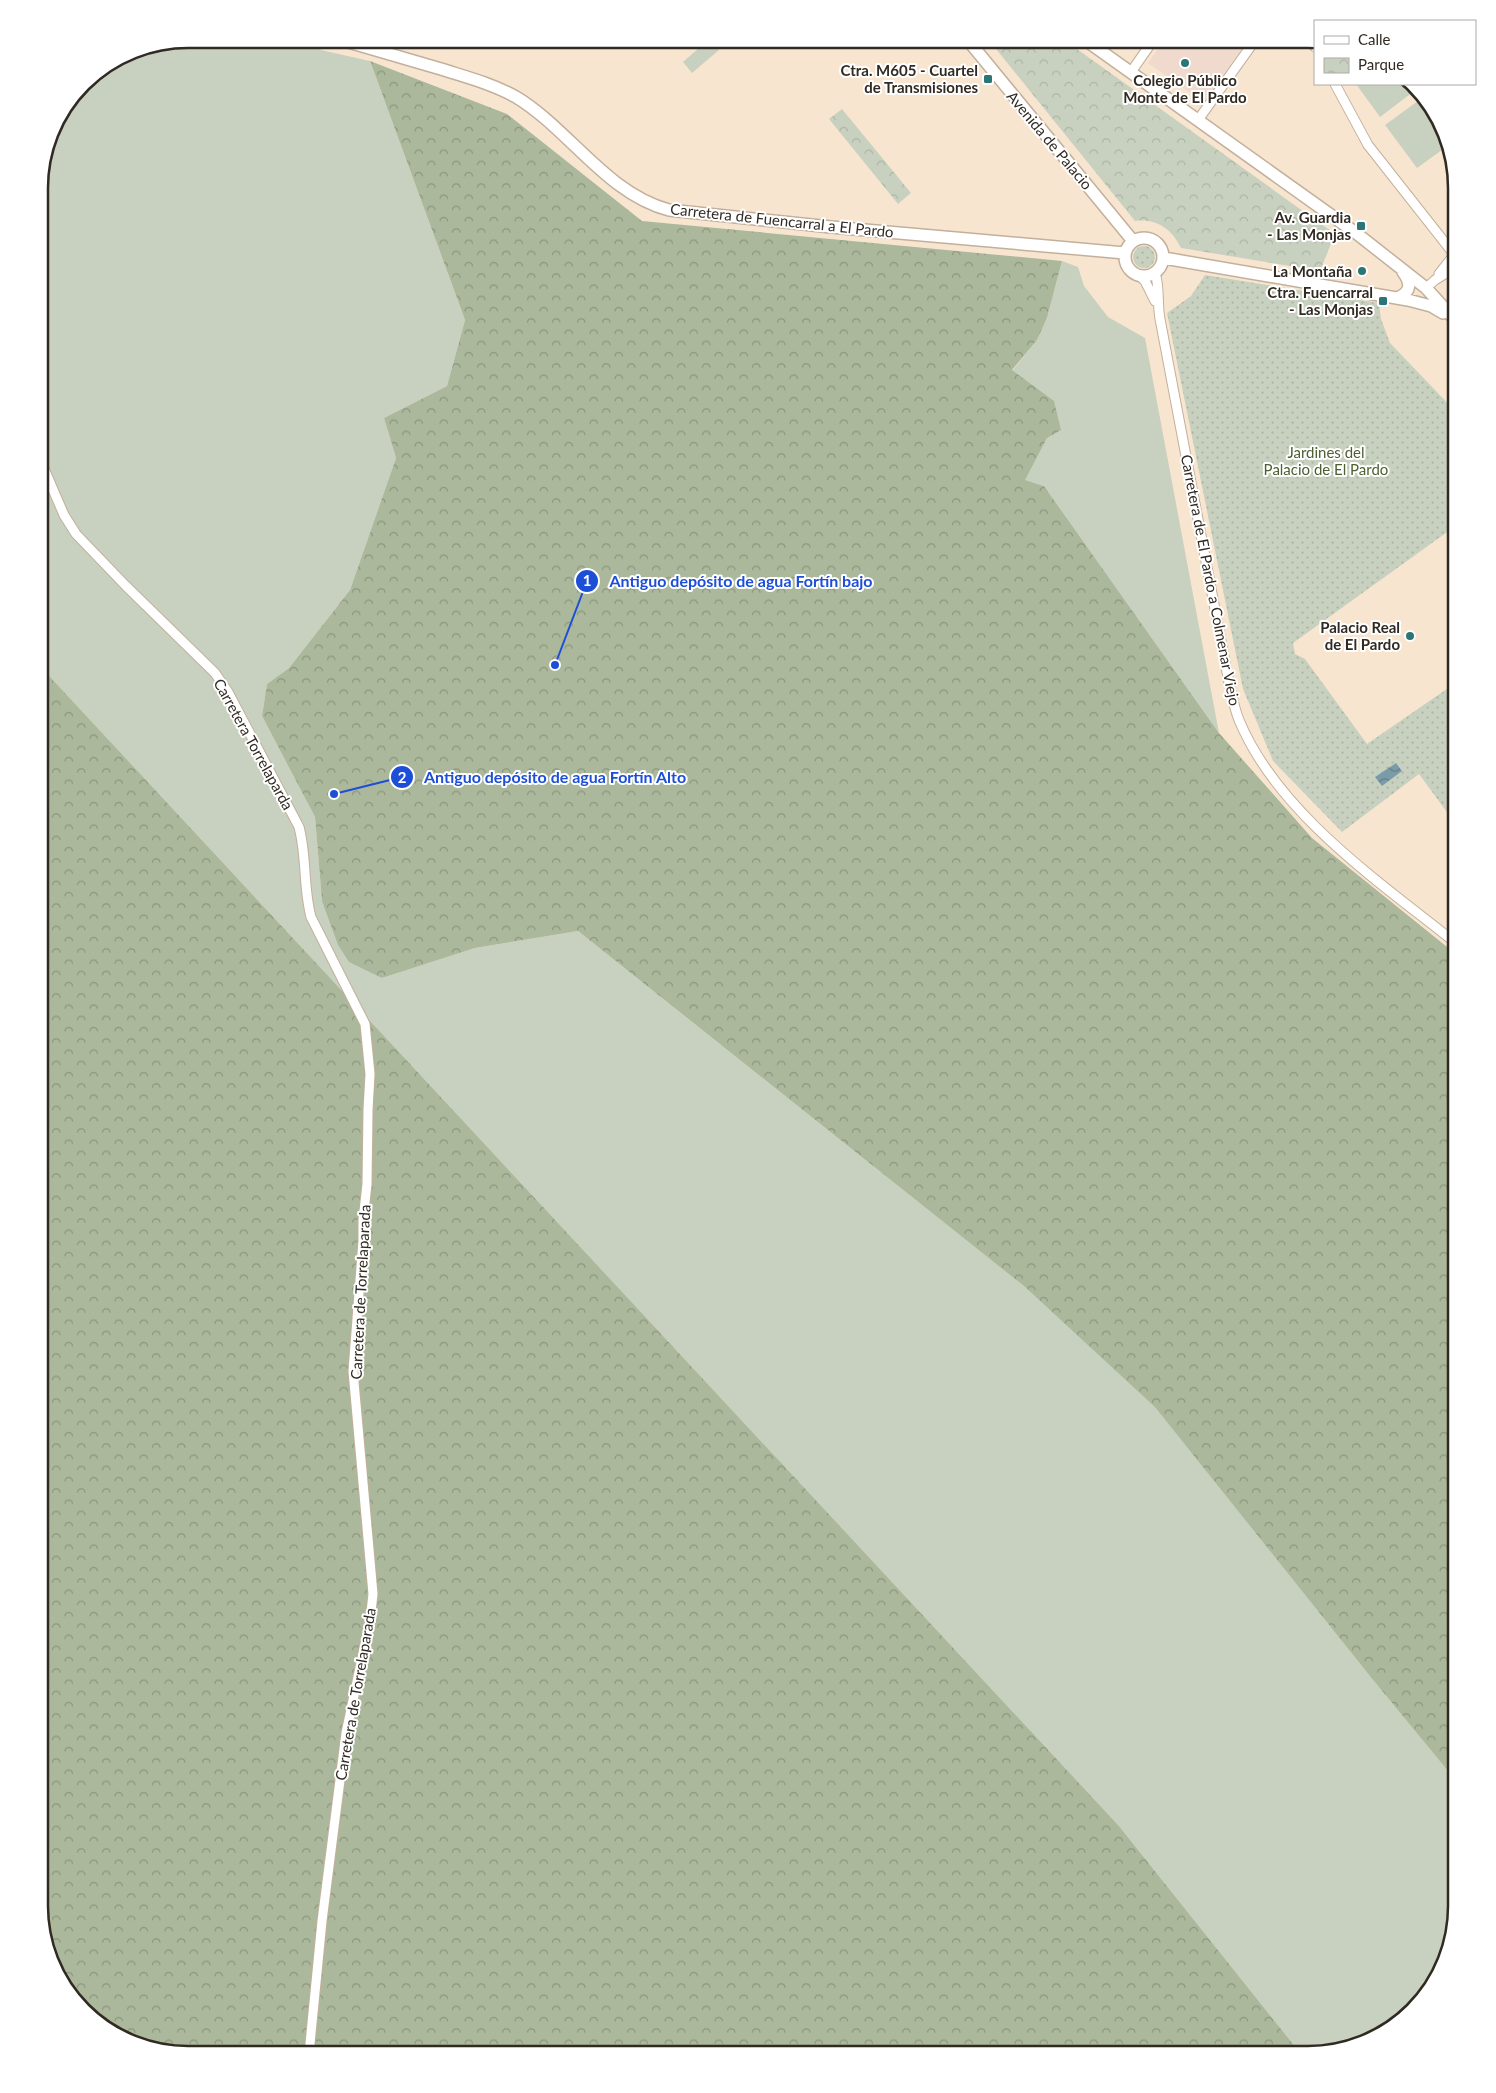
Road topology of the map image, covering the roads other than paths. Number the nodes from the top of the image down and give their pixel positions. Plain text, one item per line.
1 (366, 47) edge
2 (974, 48) edge
3 (1105, 48) edge
4 (1148, 48) edge
5 (1248, 48) edge
6 (1131, 72) junction
7 (1336, 85) edge
8 (1198, 120) junction
9 (1133, 241) junction
10 (1448, 247) edge
11 (1125, 253) junction
12 (1164, 258) junction
13 (1448, 265) edge
14 (1400, 266) junction
15 (1448, 272) edge
16 (1155, 273) junction
17 (1140, 276) junction
18 (1430, 284) junction
19 (1403, 298) junction
20 (1157, 306) junction
21 (1431, 306) junction
22 (1448, 310) edge
23 (1448, 316) edge
24 (48, 477) edge
25 (1448, 937) edge
26 (367, 1184) joint
27 (310, 2045) edge

1 - 11 street, Carretera de Fuencarral a El Pardo
2 - 9 street, Avenida de Palacio
3 - 6 street
4 - 6 street
5 - 8 street
6 - 8 street
7 - 10 street
8 - 14 street
9 - 11 street
9 - 12 street
11 - 17 street
12 - 16 street
12 - 19 street
13 - 18 street
14 - 18 street
14 - 19 street
15 - 18 street
16 - 17 street
16 - 20 street
17 - 20 street
18 - 19 street
18 - 21 street
18 - 22 street
19 - 21 street
20 - 25 street, Carretera de El Pardo a Colmenar Viejo
21 - 23 street
24 - 26 street, Carretera Torrelaparda
26 - 27 street, Carretera de Torrelaparada

